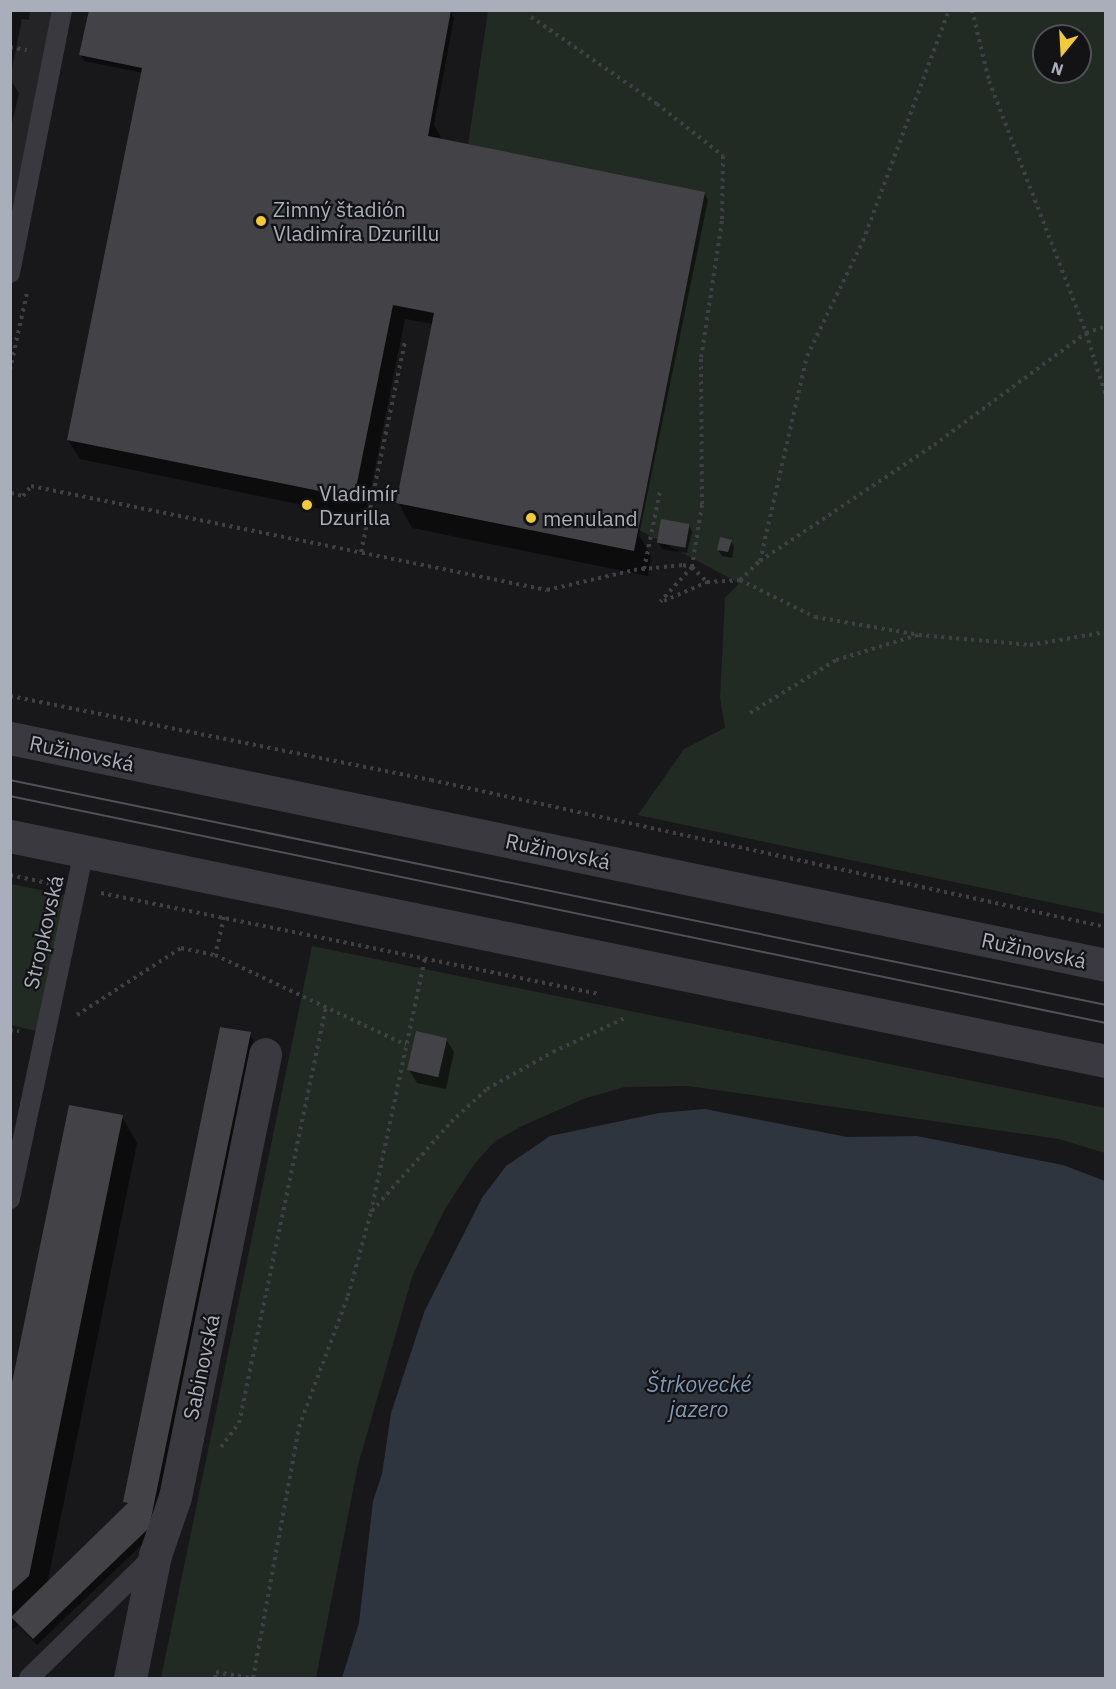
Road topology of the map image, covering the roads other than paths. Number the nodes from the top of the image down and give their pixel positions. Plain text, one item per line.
1 (62, 10) edge
2 (10, 273) edge
3 (10, 738) edge
4 (10, 836) edge
5 (84, 851) junction
6 (1106, 965) edge
7 (265, 1054) dead end
8 (1106, 1062) edge
9 (10, 1199) edge
10 (155, 1555) junction
11 (29, 1678) edge
12 (130, 1678) edge

1 - 2 lane
3 - 6 street, Ružinovská
4 - 5 street
5 - 8 street
5 - 9 lane, Stropkovská
7 - 10 street, Sabinovská
10 - 11 lane
10 - 12 street, Sabinovská

